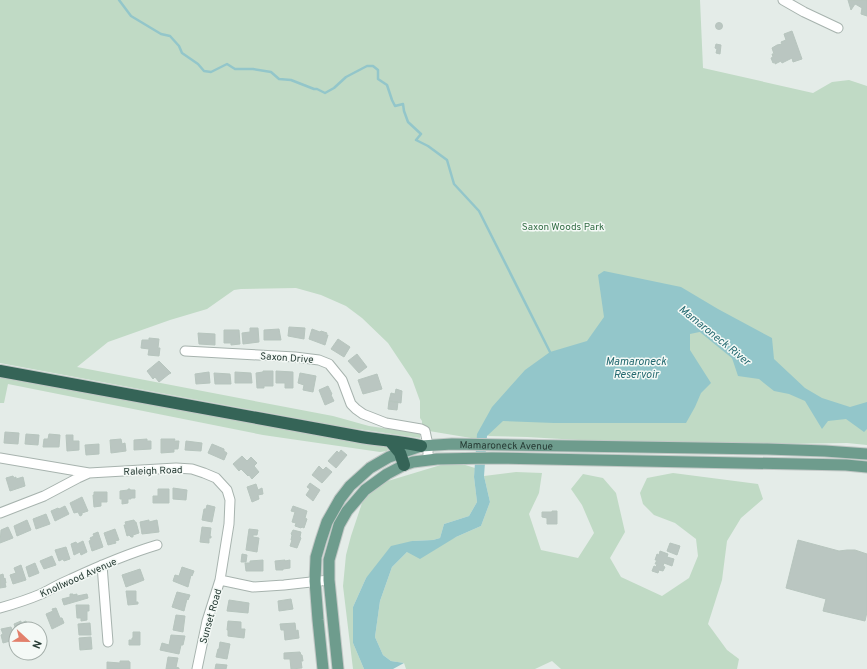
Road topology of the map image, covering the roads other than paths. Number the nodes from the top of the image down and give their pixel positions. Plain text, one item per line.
1 (783, 0) edge
2 (838, 28) dead end
3 (185, 352) dead end
4 (0, 370) edge
5 (390, 441) junction
6 (424, 446) junction
7 (810, 450) junction
8 (400, 453) junction
9 (867, 454) edge
10 (0, 458) edge
11 (428, 460) junction
12 (404, 465) junction
13 (810, 465) junction
14 (867, 467) edge
15 (89, 473) junction
16 (0, 513) edge
17 (157, 545) dead end
18 (223, 563) joint
19 (102, 565) junction
20 (220, 580) junction
21 (329, 580) junction
22 (315, 581) junction
23 (0, 608) edge
24 (108, 642) dead end
25 (197, 669) edge
26 (324, 669) edge
27 (338, 669) edge

1 - 2 street
3 - 6 street, Saxon Drive
4 - 5 highway
5 - 6 highway
5 - 8 highway
6 - 7 main road, Mamaroneck Avenue
6 - 8 main road, Mamaroneck Avenue
6 - 11 street, Saxon Drive
7 - 9 main road, Mamaroneck Avenue
7 - 13 street
8 - 12 highway
8 - 22 main road, Mamaroneck Avenue
10 - 15 street, Raleigh Road
11 - 12 main road, Mamaroneck Avenue
11 - 13 main road, Mamaroneck Avenue
12 - 21 main road, Mamaroneck Avenue
13 - 14 main road, Mamaroneck Avenue
15 - 16 street
15 - 18 street, Raleigh Road
17 - 19 street, Knollwood Avenue
18 - 20 street, Sunset Road
19 - 23 street, Knollwood Avenue
19 - 24 street
20 - 22 street
20 - 25 street, Sunset Road
21 - 22 street
21 - 27 main road, Mamaroneck Avenue
22 - 26 main road, Mamaroneck Avenue

